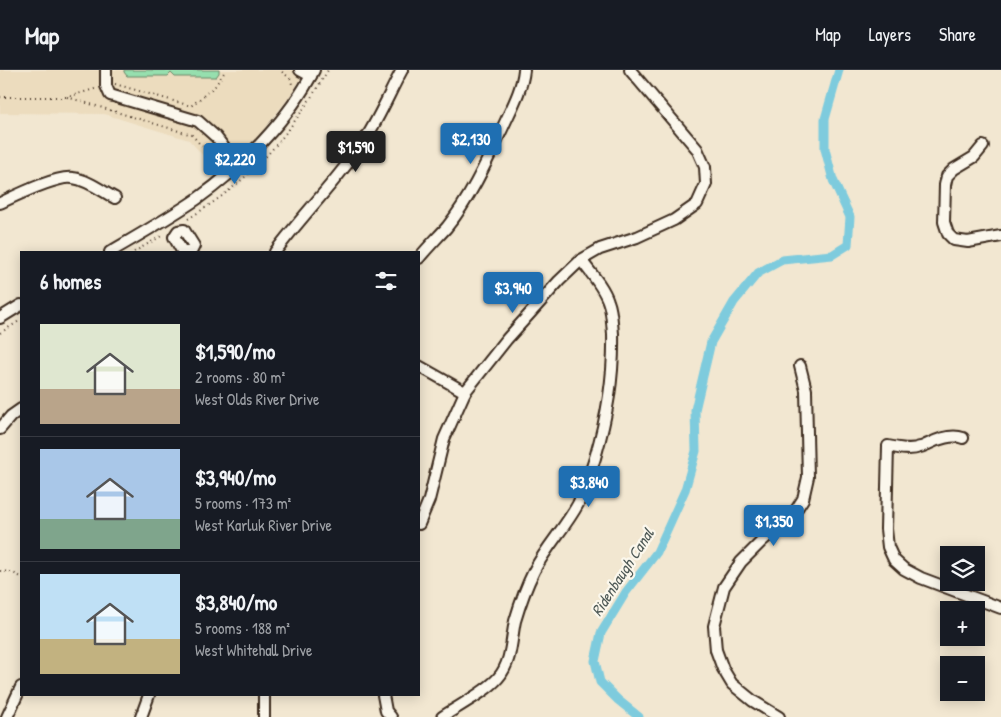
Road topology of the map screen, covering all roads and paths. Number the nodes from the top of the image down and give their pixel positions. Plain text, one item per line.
1 (106, 70) edge
2 (300, 70) edge
3 (402, 70) edge
4 (524, 70) edge
5 (630, 70) edge
6 (282, 72) dead end
7 (312, 73) edge
8 (292, 84) dead end
9 (67, 97) dead end
10 (982, 146) dead end
11 (238, 166) junction
12 (220, 167) dead end
13 (115, 198) dead end
14 (0, 203) edge
15 (170, 216) junction
16 (163, 235) dead end
17 (1001, 236) edge
18 (112, 251) edge
19 (136, 251) edge
20 (186, 251) edge
21 (276, 251) edge
22 (420, 257) edge
23 (581, 260) junction
24 (20, 306) edge
25 (0, 318) edge
26 (20, 321) edge
27 (0, 333) edge
28 (800, 366) dead end
29 (420, 367) edge
30 (465, 392) junction
31 (20, 410) edge
32 (0, 429) edge
33 (963, 438) dead end
34 (420, 522) edge
35 (0, 571) edge
36 (20, 576) edge
37 (1001, 608) edge
38 (20, 689) edge
39 (149, 696) edge
40 (264, 696) edge
41 (383, 696) edge
42 (7, 717) edge
43 (141, 717) edge
44 (264, 717) edge
45 (391, 717) edge
46 (442, 717) edge
47 (779, 717) edge

1 - 11 street
2 - 7 street
3 - 21 street
4 - 22 street
5 - 23 street
6 - 8 path
7 - 11 street
9 - 12 path
10 - 17 street
11 - 15 street
13 - 14 street
15 - 18 street
15 - 20 street
16 - 19 path
23 - 30 street
23 - 46 street
24 - 25 street
26 - 27 path
28 - 47 street
29 - 30 street
30 - 34 street
31 - 32 street
33 - 37 street
35 - 36 path
38 - 42 street
39 - 43 street
40 - 44 street
41 - 45 street

